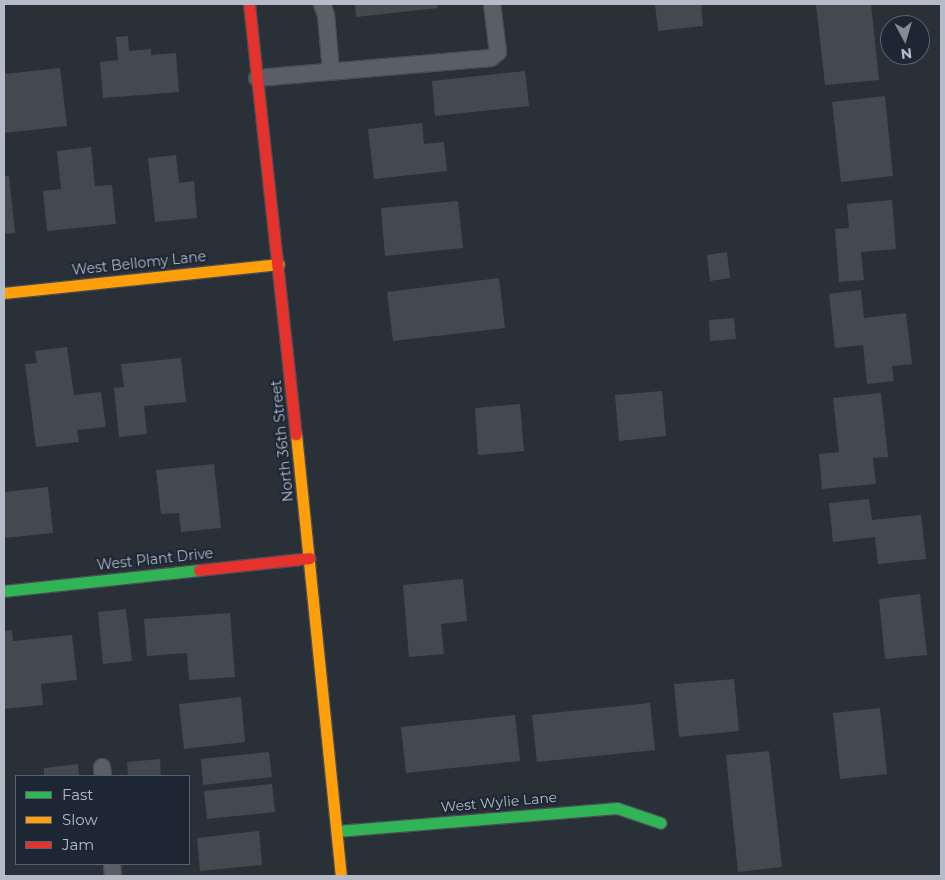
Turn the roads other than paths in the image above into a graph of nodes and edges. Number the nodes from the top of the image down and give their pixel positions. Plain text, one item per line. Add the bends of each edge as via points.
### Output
1 (248, 4) edge
2 (322, 4) edge
3 (492, 4) edge
4 (331, 71) junction
5 (257, 78) junction
6 (278, 264) junction
7 (4, 293) edge
8 (309, 558) junction
9 (4, 591) edge
10 (661, 823) dead end
11 (337, 831) junction
12 (341, 876) edge

1 - 5 street, North 36th Street
2 - 4 lane
3 - 4 lane via 498,52 491,58
4 - 5 lane
5 - 6 street, North 36th Street
6 - 7 street, West Bellomy Lane
6 - 8 street, North 36th Street
8 - 9 street, West Plant Drive
8 - 11 street, North 36th Street
10 - 11 street, West Wylie Lane via 617,808
11 - 12 street, North 36th Street

